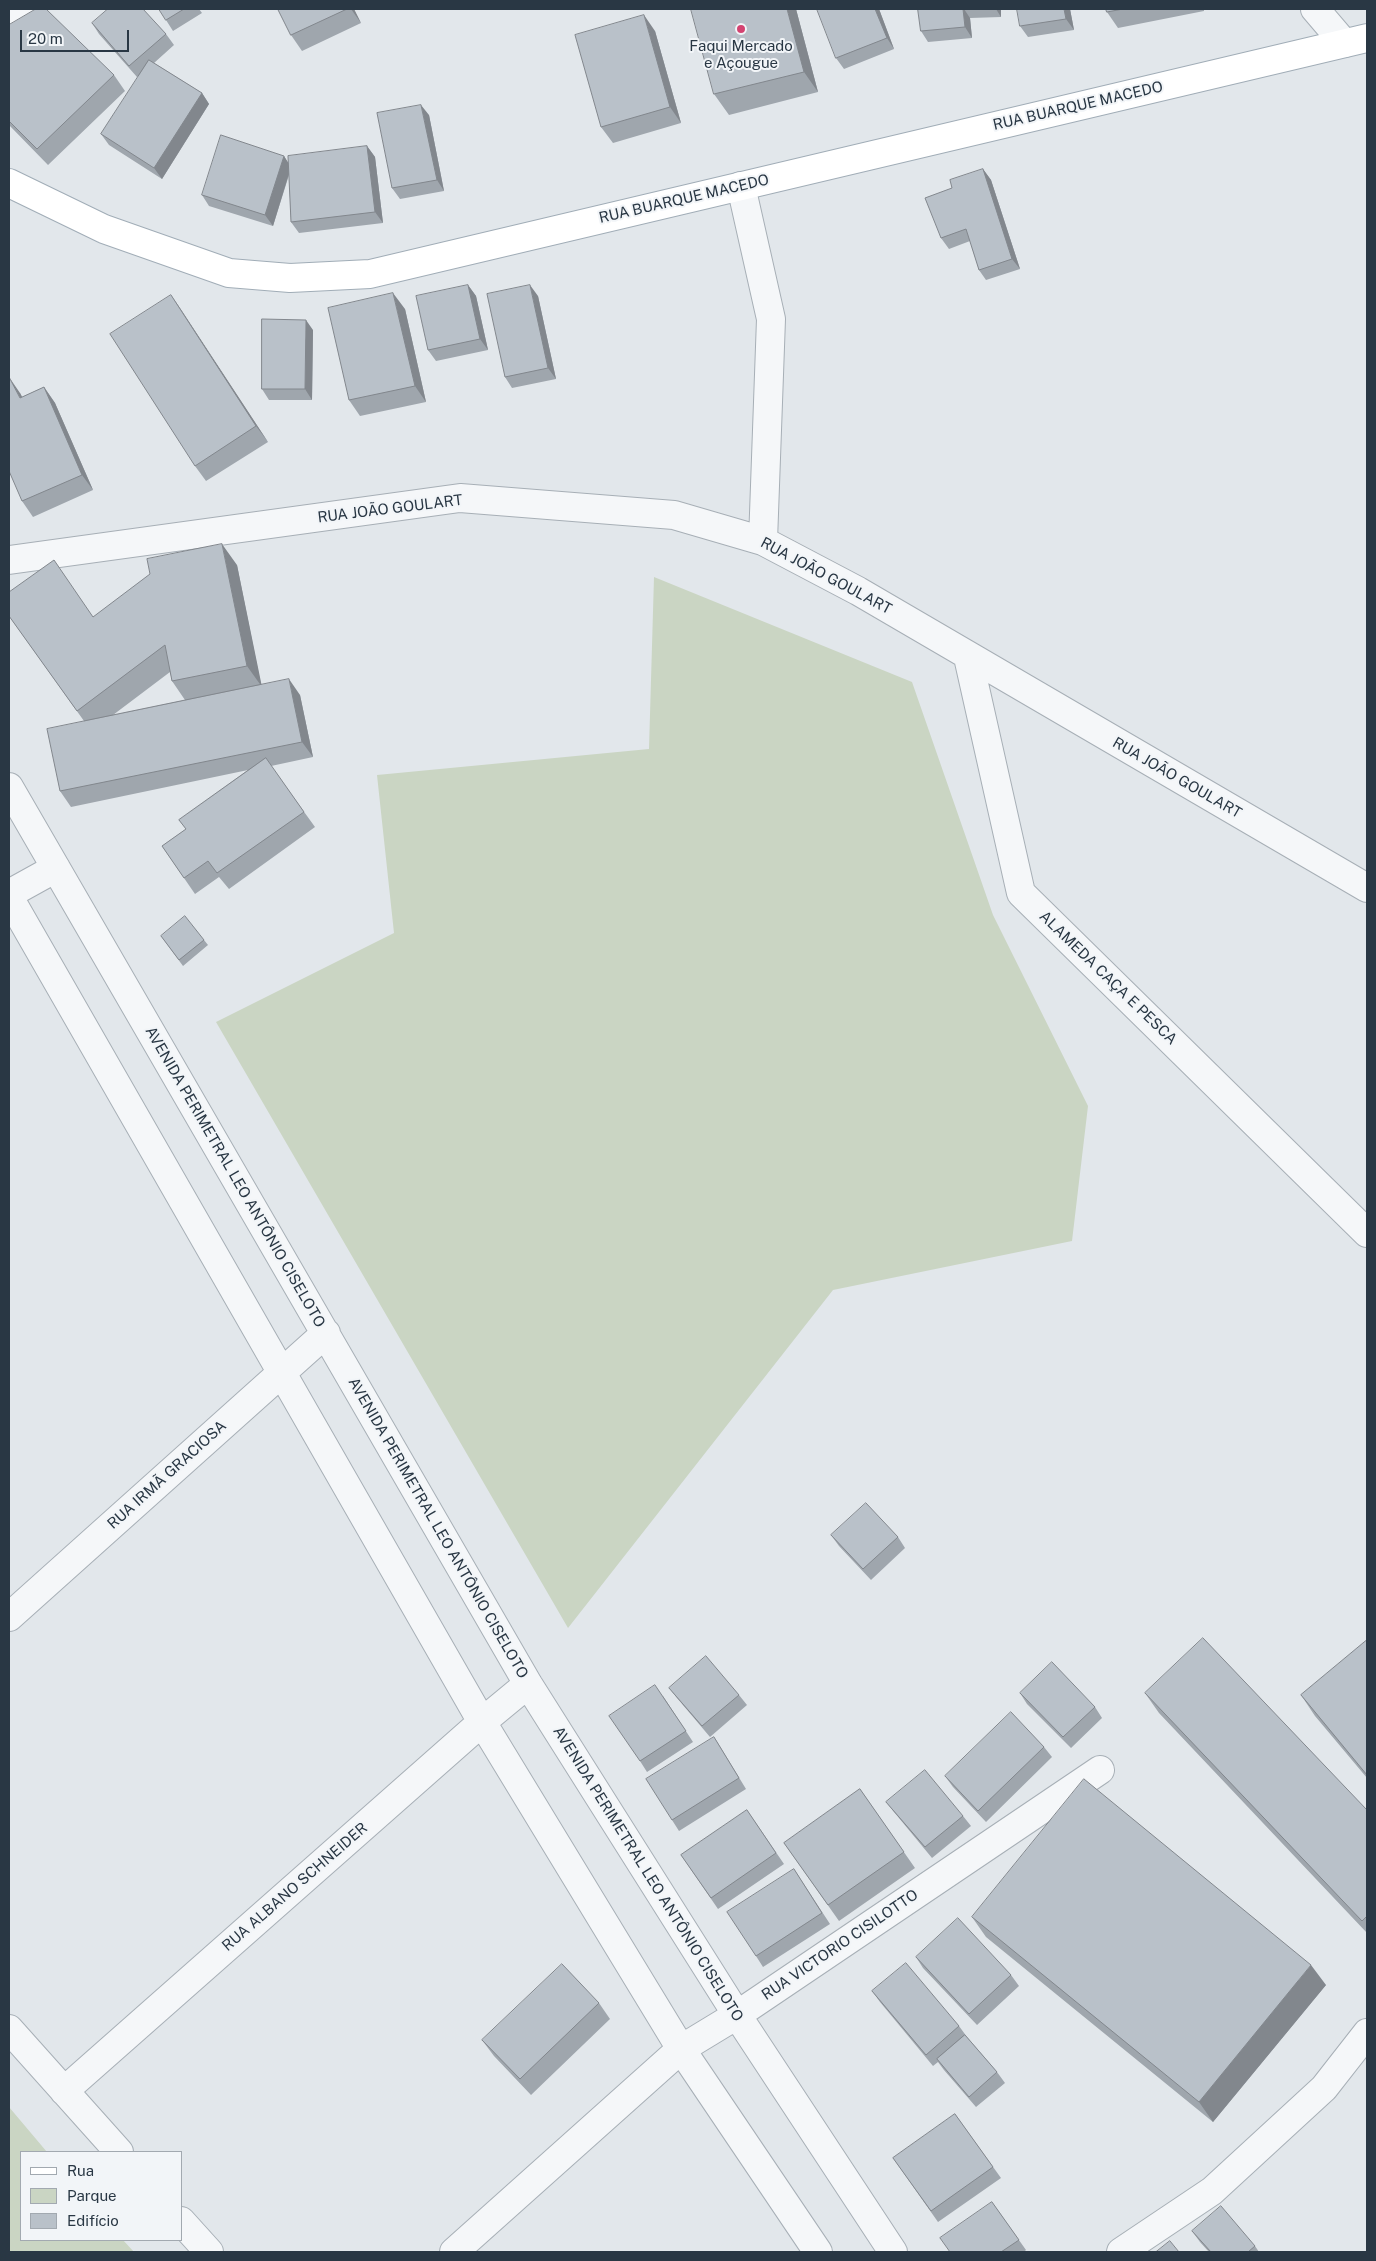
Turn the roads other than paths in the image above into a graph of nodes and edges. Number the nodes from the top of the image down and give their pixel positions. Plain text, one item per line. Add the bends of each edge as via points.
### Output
1 (30, 9) edge
2 (1315, 9) edge
3 (9, 19) edge
4 (1356, 40) edge
5 (14, 182) edge
6 (741, 186) junction
7 (762, 540) junction
8 (9, 560) edge
9 (968, 656) junction
10 (9, 787) edge
11 (56, 868) junction
12 (1367, 888) edge
13 (9, 896) edge
14 (1367, 1233) edge
15 (326, 1333) junction
16 (282, 1372) junction
17 (9, 1617) edge
18 (528, 1684) junction
19 (482, 1722) junction
20 (1100, 1770) dead end
21 (737, 2015) junction
22 (9, 2029) edge
23 (1367, 2033) edge
24 (682, 2049) junction
25 (64, 2091) junction
26 (118, 2151) edge
27 (182, 2222) edge
28 (209, 2252) edge
29 (454, 2252) edge
30 (818, 2252) edge
31 (893, 2252) edge
32 (1121, 2252) edge

1 - 3 street
2 - 4 street
4 - 6 main road, RUA BUARQUE MACEDO
5 - 6 main road, RUA BUARQUE MACEDO via 104,229 229,273 290,278 370,274
6 - 7 street via 771,319
7 - 8 street, RUA JOÃO GOULART via 674,515 460,498
7 - 9 street, RUA JOÃO GOULART via 858,591
9 - 12 street, RUA JOÃO GOULART
9 - 14 street, ALAMEDA CAÇA E PESCA via 1021,893
10 - 11 street, AVENIDA PERIMETRAL LEO ANTÔNIO CISELOTO
11 - 13 street
11 - 15 street, AVENIDA PERIMETRAL LEO ANTÔNIO CISELOTO
13 - 16 street
15 - 16 street, RUA IRMÃ GRACIOSA
15 - 18 street, AVENIDA PERIMETRAL LEO ANTÔNIO CISELOTO
16 - 17 street, RUA IRMÃ GRACIOSA
16 - 19 street
18 - 19 street, RUA ALBANO SCHNEIDER
18 - 21 street, AVENIDA PERIMETRAL LEO ANTÔNIO CISELOTO
19 - 24 street
19 - 25 street, RUA ALBANO SCHNEIDER
20 - 21 street, RUA VICTORIO CISILOTTO
21 - 24 street, RUA VICTORIO CISILOTTO
21 - 31 street, AVENIDA PERIMETRAL LEO ANTÔNIO CISELOTO
22 - 25 street
23 - 32 street via 1324,2088 1212,2191
24 - 29 street, RUA VICTORIO CISILOTTO
24 - 30 street
25 - 26 street
27 - 28 street

